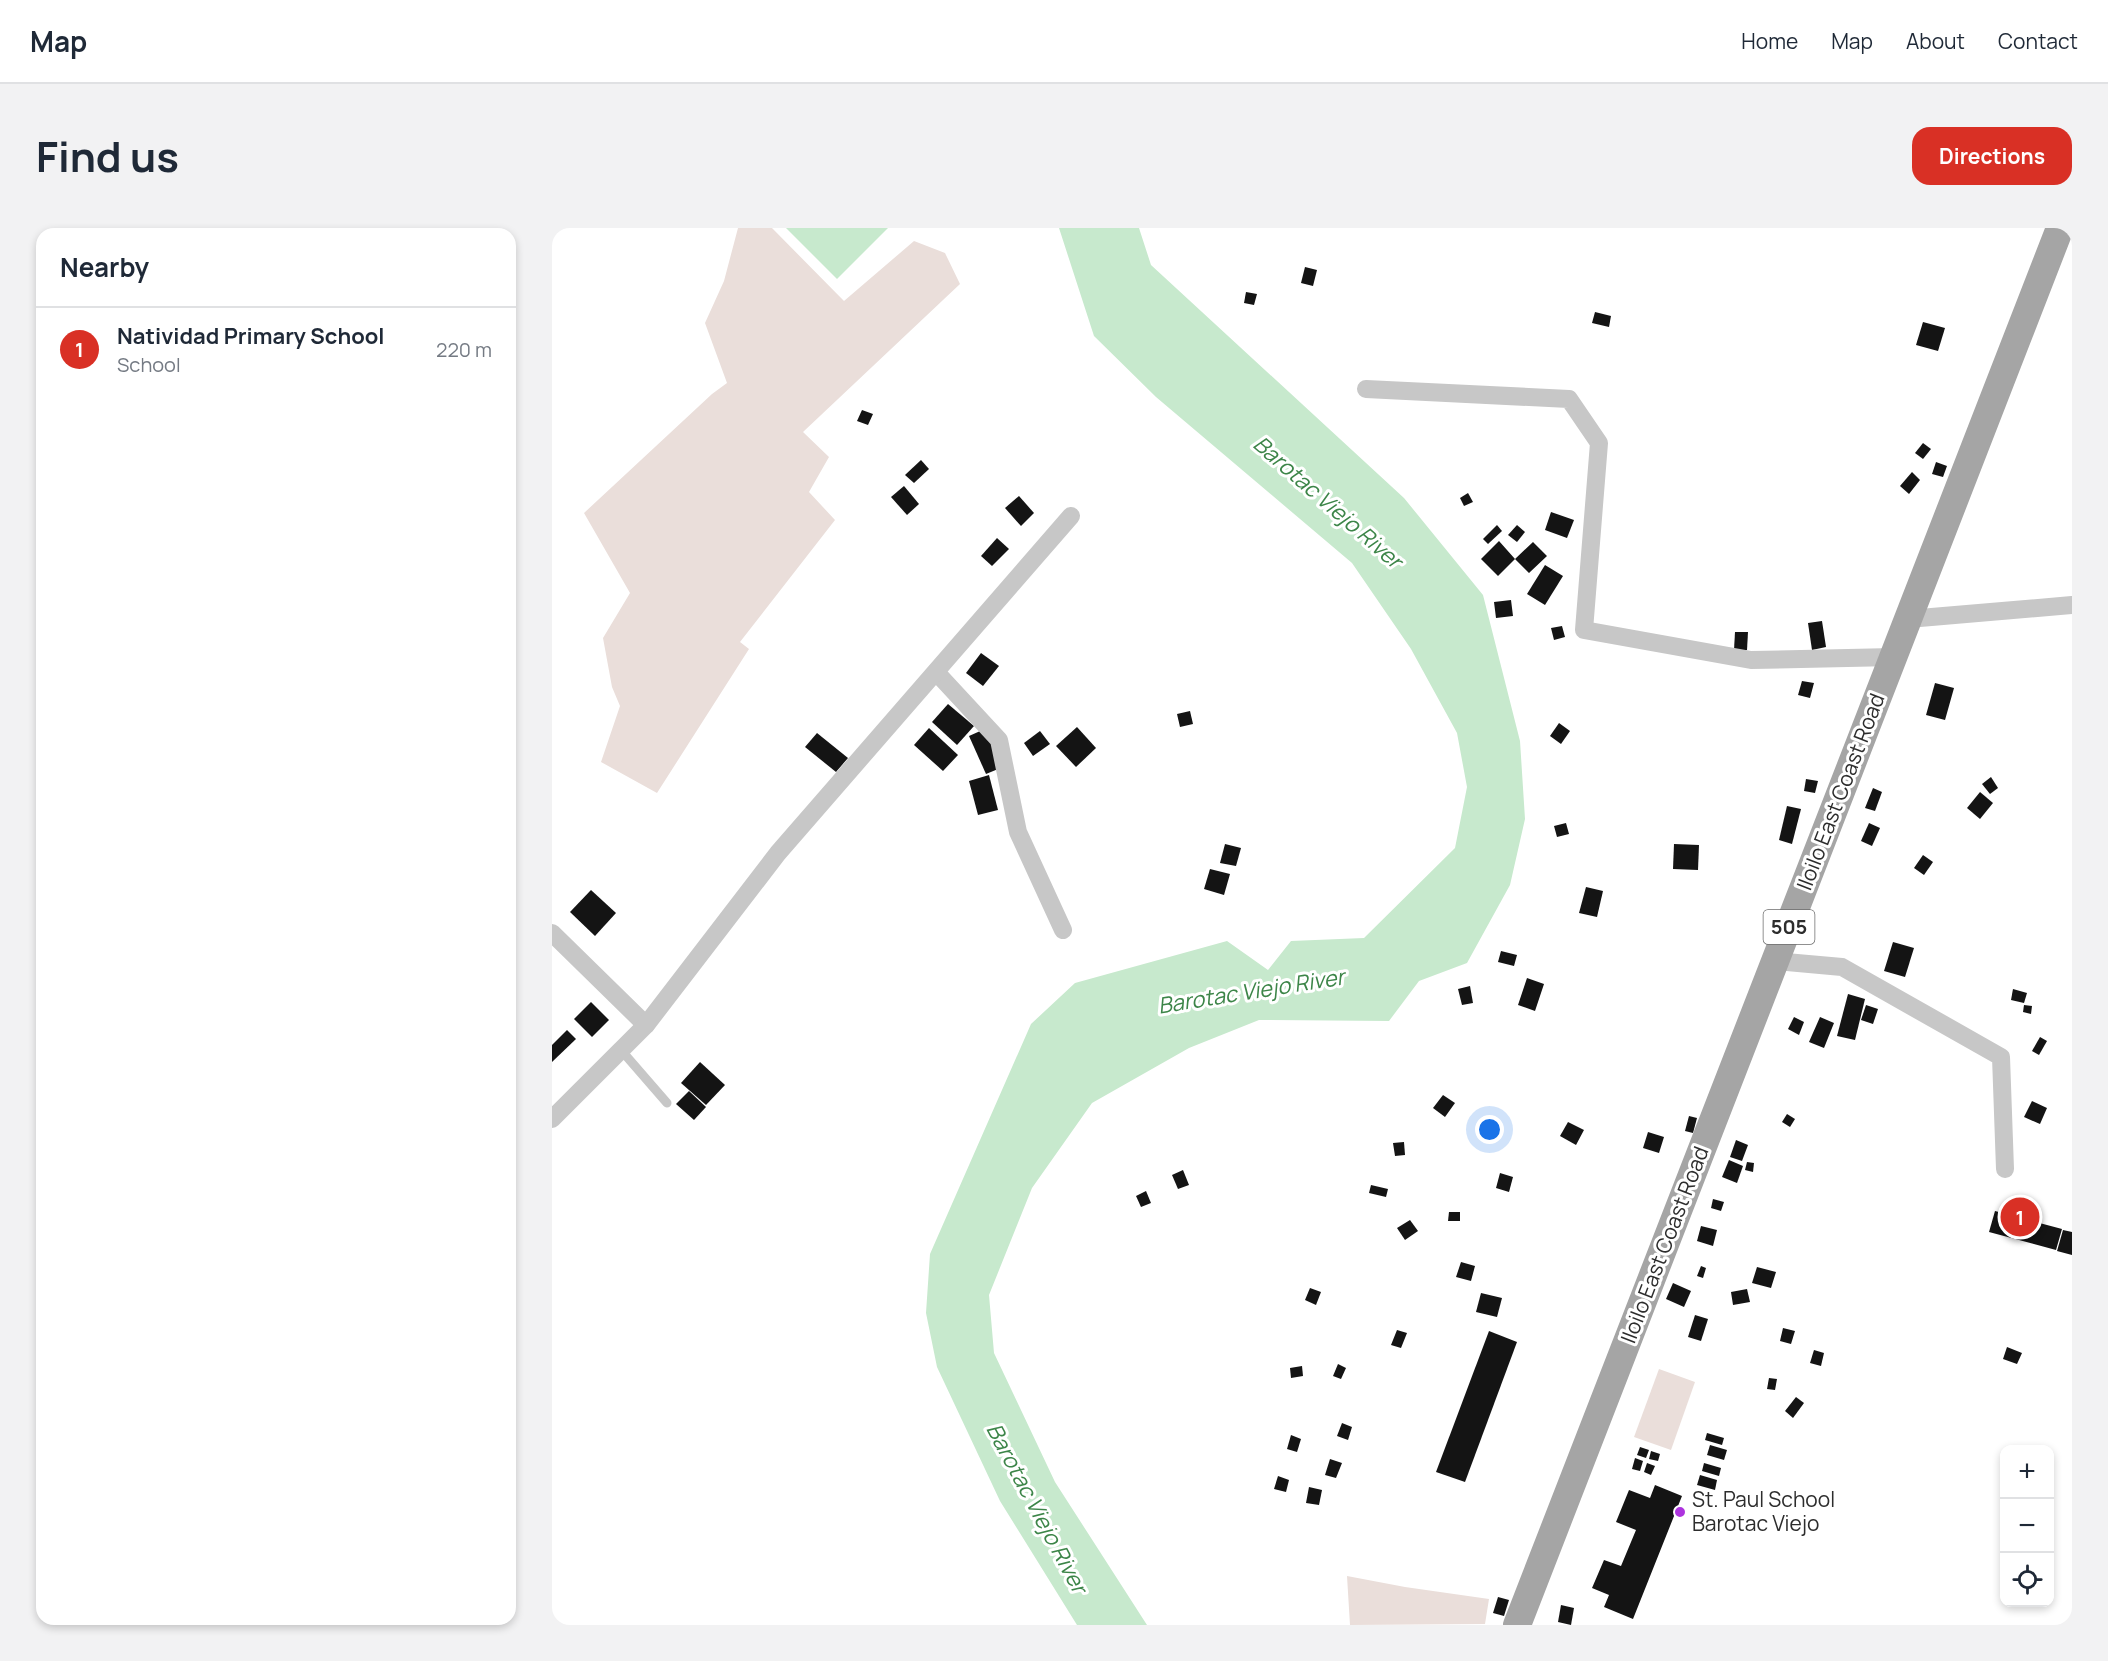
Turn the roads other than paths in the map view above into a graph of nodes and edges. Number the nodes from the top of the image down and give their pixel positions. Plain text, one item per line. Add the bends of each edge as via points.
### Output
1 (2060, 228) edge
2 (1366, 389) dead end
3 (1071, 516) dead end
4 (2072, 605) edge
5 (1908, 619) junction
6 (1894, 657) junction
7 (936, 672) junction
8 (1063, 930) dead end
9 (552, 933) edge
10 (1775, 961) junction
11 (646, 1025) junction
12 (621, 1050) junction
13 (667, 1103) dead end
14 (552, 1119) edge
15 (2005, 1169) dead end
16 (1517, 1625) edge

1 - 5 main road, Iloilo East Coast Road / 505
2 - 6 street via 1569,399 1599,443 1584,630 1751,660
3 - 7 street
4 - 5 street
5 - 6 main road, Iloilo East Coast Road / 505
6 - 10 main road, Iloilo East Coast Road / 505
7 - 8 street via 999,740 1018,832
7 - 11 street via 778,853
9 - 11 street
10 - 15 street via 1842,967 2001,1058
10 - 16 main road, Iloilo East Coast Road / 505
11 - 12 street
12 - 13 lane
12 - 14 street

